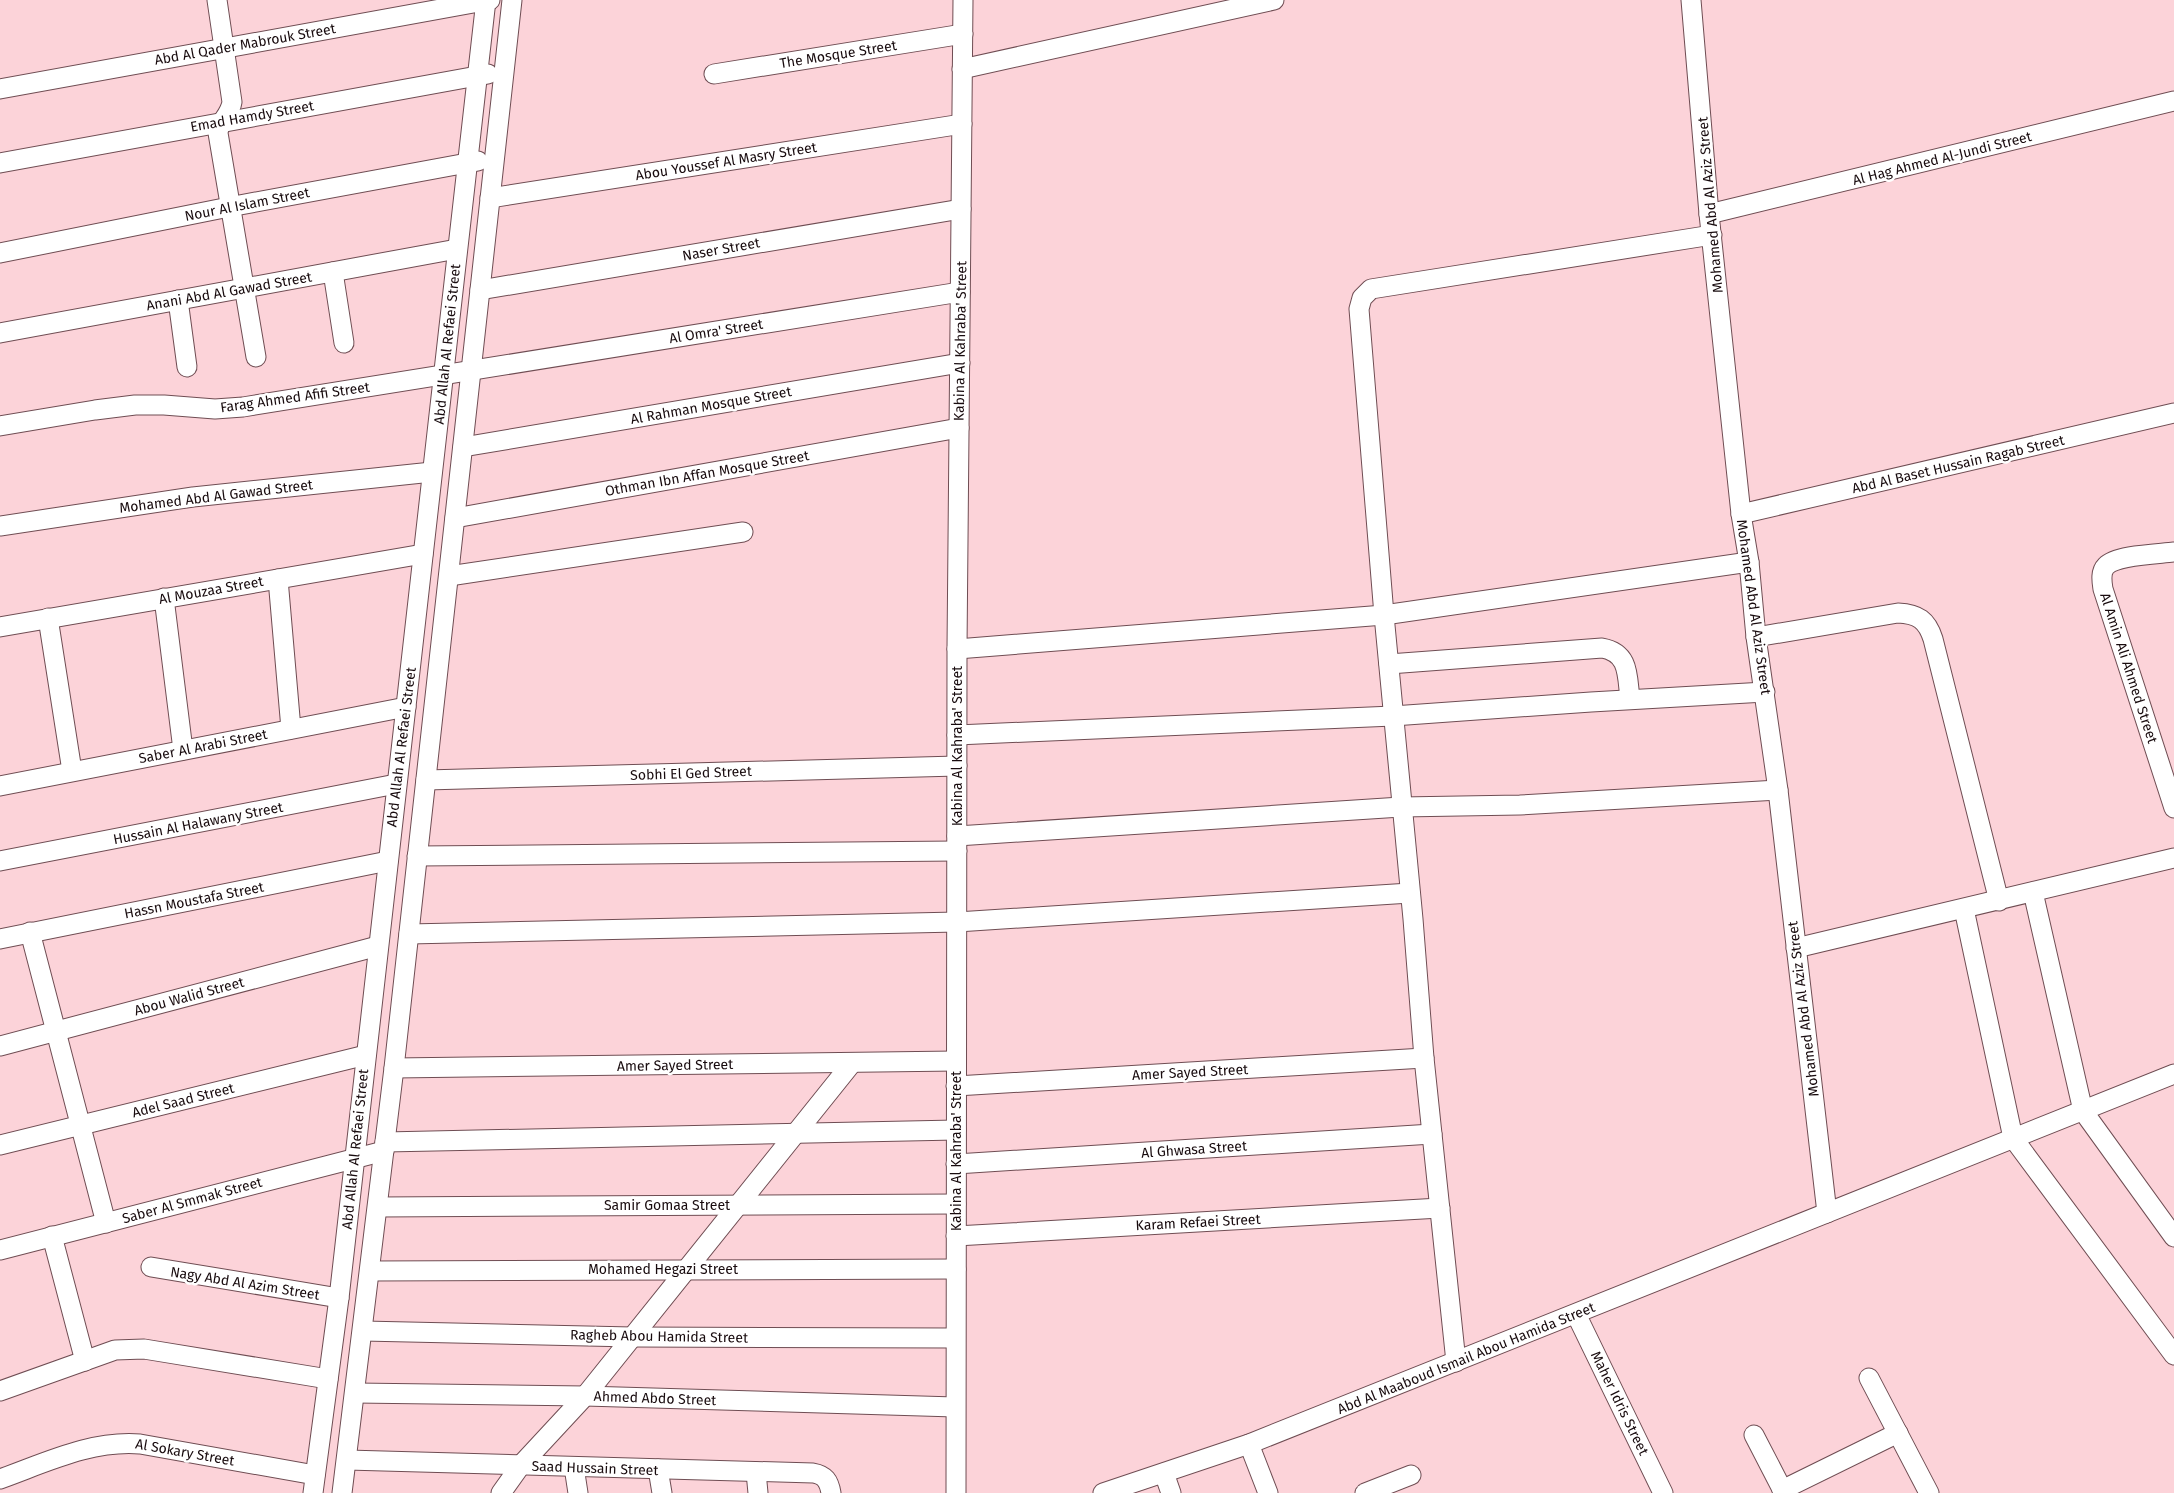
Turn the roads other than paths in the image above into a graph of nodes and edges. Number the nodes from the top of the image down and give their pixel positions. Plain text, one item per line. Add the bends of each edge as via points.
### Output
1 (217, 0) edge
2 (487, 0) edge
3 (512, 0) edge
4 (963, 0) edge
5 (1274, 0) edge
6 (1691, 0) edge
7 (963, 34) junction
8 (224, 48) junction
9 (962, 69) junction
10 (504, 72) junction
11 (714, 74) dead end
12 (477, 76) junction
13 (0, 88) edge
14 (2174, 101) edge
15 (223, 121) junction
16 (962, 124) junction
17 (494, 159) junction
18 (0, 163) edge
19 (467, 163) junction
20 (490, 198) junction
21 (229, 207) junction
22 (961, 209) junction
23 (1710, 214) junction
24 (1712, 235) junction
25 (457, 249) junction
26 (0, 253) edge
27 (333, 272) junction
28 (246, 288) junction
29 (480, 290) junction
30 (960, 292) junction
31 (178, 300) junction
32 (0, 334) edge
33 (344, 343) dead end
34 (256, 357) dead end
35 (960, 363) junction
36 (187, 367) dead end
37 (471, 370) junction
38 (443, 374) junction
39 (2174, 413) edge
40 (0, 426) edge
41 (959, 428) junction
42 (463, 447) junction
43 (432, 472) junction
44 (1741, 514) junction
45 (455, 518) junction
46 (0, 526) edge
47 (743, 532) dead end
48 (2174, 552) edge
49 (423, 554) junction
50 (1749, 562) junction
51 (449, 576) junction
52 (278, 579) junction
53 (164, 598) junction
54 (1384, 615) junction
55 (48, 618) junction
56 (0, 627) edge
57 (1756, 637) junction
58 (957, 649) junction
59 (1389, 664) junction
60 (1765, 692) junction
61 (1630, 700) junction
62 (406, 707) junction
63 (1394, 716) junction
64 (291, 729) junction
65 (957, 735) junction
66 (183, 750) junction
67 (957, 766) junction
68 (72, 771) junction
69 (426, 780) junction
70 (396, 784) junction
71 (0, 786) edge
72 (1778, 790) junction
73 (1401, 807) junction
74 (2174, 808) edge
75 (956, 843) junction
76 (417, 856) junction
77 (2174, 858) edge
78 (0, 861) edge
79 (388, 861) junction
80 (2033, 892) junction
81 (1410, 893) junction
82 (1999, 901) junction
83 (1964, 909) junction
84 (956, 922) junction
85 (30, 932) junction
86 (409, 934) junction
87 (0, 939) edge
88 (378, 946) junction
89 (1796, 948) junction
90 (55, 1032) junction
91 (0, 1046) edge
92 (366, 1055) junction
93 (1424, 1058) junction
94 (956, 1061) junction
95 (852, 1064) junction
96 (394, 1068) junction
97 (2174, 1074) edge
98 (956, 1086) junction
99 (2083, 1111) junction
100 (80, 1124) junction
101 (956, 1130) junction
102 (795, 1134) junction
103 (1432, 1134) junction
104 (2013, 1138) junction
105 (0, 1145) edge
106 (384, 1147) junction
107 (353, 1158) junction
108 (956, 1164) junction
109 (956, 1204) junction
110 (738, 1205) junction
111 (378, 1207) junction
112 (1440, 1208) junction
113 (1827, 1213) junction
114 (106, 1222) junction
115 (52, 1236) junction
116 (956, 1236) junction
117 (2174, 1237) edge
118 (0, 1250) edge
119 (151, 1267) dead end
120 (687, 1268) junction
121 (956, 1269) junction
122 (370, 1271) junction
123 (339, 1298) junction
124 (1576, 1314) junction
125 (362, 1331) junction
126 (632, 1337) junction
127 (955, 1338) junction
128 (2174, 1355) edge
129 (85, 1361) junction
130 (1456, 1362) junction
131 (1869, 1378) dead end
132 (328, 1379) junction
133 (0, 1391) edge
134 (355, 1393) junction
135 (585, 1396) junction
136 (955, 1407) junction
137 (1898, 1433) junction
138 (1754, 1435) dead end
139 (1249, 1444) junction
140 (347, 1460) junction
141 (521, 1465) junction
142 (574, 1467) junction
143 (658, 1470) junction
144 (756, 1472) junction
145 (1164, 1472) junction
146 (1411, 1475) dead end
147 (0, 1479) edge
148 (314, 1484) edge
149 (1783, 1491) edge
150 (342, 1493) edge
151 (501, 1493) edge
152 (578, 1493) edge
153 (662, 1493) edge
154 (758, 1493) edge
155 (831, 1493) edge
156 (956, 1493) edge
157 (1103, 1493) edge
158 (1171, 1493) edge
159 (1268, 1493) edge
160 (1365, 1493) edge
161 (1663, 1493) edge
162 (1929, 1493) edge

1 - 8 street
2 - 8 street, Abd Al Qader Mabrouk Street
2 - 12 street, Abd Allah Al Refaei Street
3 - 10 street, Abd Allah Al Refaei Street
4 - 7 street, Kabina Al Kahraba' Street
5 - 9 street
6 - 23 street, Mohamed Abd Al Aziz Street
7 - 9 street, Kabina Al Kahraba' Street
7 - 11 street, The Mosque Street
8 - 13 street, Abd Al Qader Mabrouk Street
8 - 15 street via 232,102
9 - 16 street, Kabina Al Kahraba' Street
10 - 12 street, Emad Hamdy Street
10 - 17 street, Abd Allah Al Refaei Street
12 - 15 street, Emad Hamdy Street
12 - 19 street, Abd Allah Al Refaei Street
14 - 23 street, Al Hag Ahmed Al-Jundi Street
15 - 18 street, Emad Hamdy Street
15 - 21 street via 218,133
16 - 20 street, Abou Youssef Al Masry Street
16 - 22 street, Kabina Al Kahraba' Street
17 - 19 street, Nour Al Islam Street
17 - 20 street, Abd Allah Al Refaei Street
19 - 21 street, Nour Al Islam Street
19 - 25 street, Abd Allah Al Refaei Street
20 - 29 street, Abd Allah Al Refaei Street
21 - 26 street, Nour Al Islam Street
21 - 28 street
22 - 29 street, Naser Street
22 - 30 street, Kabina Al Kahraba' Street
23 - 24 street, Mohamed Abd Al Aziz Street
24 - 44 street, Mohamed Abd Al Aziz Street
24 - 54 street via 1371,289 1362,298 1360,324
25 - 27 street, Anani Abd Al Gawad Street
25 - 38 street, Abd Allah Al Refaei Street
27 - 28 street, Anani Abd Al Gawad Street
27 - 33 street
28 - 31 street, Anani Abd Al Gawad Street
28 - 34 street
29 - 37 street, Abd Allah Al Refaei Street
30 - 35 street, Kabina Al Kahraba' Street
30 - 37 street, Al Omra' Street
31 - 32 street, Anani Abd Al Gawad Street
31 - 36 street
35 - 41 street, Kabina Al Kahraba' Street
35 - 42 street, Al Rahman Mosque Street
37 - 38 street, Farag Ahmed Afifi Street
37 - 42 street, Abd Allah Al Refaei Street
38 - 40 street, Farag Ahmed Afifi Street via 243,407 214,409 135,405
38 - 43 street, Abd Allah Al Refaei Street
39 - 44 street, Abd Al Baset Hussain Ragab Street
41 - 45 street, Othman Ibn Affan Mosque Street
41 - 58 street, Kabina Al Kahraba' Street
42 - 45 street, Abd Allah Al Refaei Street
43 - 46 street, Mohamed Abd Al Gawad Street via 193,497
43 - 49 street, Abd Allah Al Refaei Street
44 - 50 street, Mohamed Abd Al Aziz Street
45 - 51 street, Abd Allah Al Refaei Street
47 - 51 street
48 - 74 street, Al Amin Ali Ahmed Street via 2116,560 2105,567 2102,576 2103,589
49 - 52 street, Al Mouzaa Street
49 - 62 street, Abd Allah Al Refaei Street
50 - 54 street
50 - 57 street, Mohamed Abd Al Aziz Street
51 - 69 street, Abd Allah Al Refaei Street
52 - 53 street, Al Mouzaa Street
52 - 64 street
53 - 55 street, Al Mouzaa Street
53 - 66 street
54 - 58 street
54 - 59 street
55 - 56 street, Al Mouzaa Street
55 - 68 street
57 - 60 street, Mohamed Abd Al Aziz Street
57 - 82 street via 1898,613 1922,618 1933,639
58 - 65 street, Kabina Al Kahraba' Street
59 - 61 street via 1602,648 1619,654 1625,663
59 - 63 street
60 - 61 street
60 - 72 street, Mohamed Abd Al Aziz Street
61 - 63 street
62 - 64 street, Saber Al Arabi Street
62 - 70 street, Abd Allah Al Refaei Street
63 - 65 street
63 - 73 street
64 - 66 street, Saber Al Arabi Street
65 - 67 street, Kabina Al Kahraba' Street
66 - 68 street, Saber Al Arabi Street
67 - 69 street, Sobhi El Ged Street
67 - 75 street, Kabina Al Kahraba' Street
68 - 71 street, Saber Al Arabi Street
69 - 76 street, Abd Allah Al Refaei Street
70 - 78 street, Hussain Al Halawany Street
70 - 79 street, Abd Allah Al Refaei Street
72 - 73 street via 1520,805
72 - 89 street, Mohamed Abd Al Aziz Street
73 - 75 street
73 - 81 street
75 - 76 street
75 - 84 street, Kabina Al Kahraba' Street
76 - 86 street, Abd Allah Al Refaei Street
77 - 80 street
79 - 85 street, Hassn Moustafa Street
79 - 88 street, Abd Allah Al Refaei Street
80 - 82 street
80 - 99 street
81 - 84 street
81 - 93 street
82 - 83 street
83 - 89 street
83 - 104 street
84 - 86 street
84 - 94 street, Kabina Al Kahraba' Street
85 - 87 street, Hassn Moustafa Street
85 - 90 street
86 - 96 street, Abd Allah Al Refaei Street
88 - 90 street, Abou Walid Street
88 - 92 street, Abd Allah Al Refaei Street
89 - 113 street, Mohamed Abd Al Aziz Street
90 - 91 street, Abou Walid Street
90 - 100 street
92 - 100 street, Adel Saad Street
92 - 107 street, Abd Allah Al Refaei Street
93 - 98 street, Amer Sayed Street
93 - 103 street
94 - 95 street, Amer Sayed Street
94 - 98 street, Kabina Al Kahraba' Street
95 - 96 street, Amer Sayed Street
95 - 102 street
96 - 106 street, Abd Allah Al Refaei Street
97 - 99 street, Abd Al Maaboud Ismail Abou Hamida Street
98 - 101 street, Kabina Al Kahraba' Street
99 - 104 street, Abd Al Maaboud Ismail Abou Hamida Street
99 - 117 street
100 - 105 street, Adel Saad Street
100 - 114 street
101 - 102 street, Saber Al Smmak Street
101 - 108 street, Kabina Al Kahraba' Street
102 - 106 street, Saber Al Smmak Street
102 - 110 street
103 - 108 street, Al Ghwasa Street
103 - 112 street
104 - 113 street, Abd Al Maaboud Ismail Abou Hamida Street
104 - 128 street
106 - 107 street, Saber Al Smmak Street
106 - 111 street, Abd Allah Al Refaei Street
107 - 114 street, Saber Al Smmak Street
107 - 123 street, Abd Allah Al Refaei Street
108 - 109 street, Kabina Al Kahraba' Street
109 - 110 street, Samir Gomaa Street
109 - 116 street, Kabina Al Kahraba' Street
110 - 111 street, Samir Gomaa Street
110 - 120 street
111 - 122 street, Abd Allah Al Refaei Street
112 - 116 street, Karam Refaei Street
112 - 130 street
113 - 124 street, Abd Al Maaboud Ismail Abou Hamida Street
114 - 115 street, Saber Al Smmak Street
115 - 118 street, Saber Al Smmak Street
115 - 129 street
116 - 121 street, Kabina Al Kahraba' Street
119 - 123 street, Nagy Abd Al Azim Street
120 - 121 street, Mohamed Hegazi Street
120 - 122 street, Mohamed Hegazi Street
120 - 126 street
121 - 127 street, Kabina Al Kahraba' Street
122 - 125 street, Abd Allah Al Refaei Street
123 - 132 street, Abd Allah Al Refaei Street
124 - 130 street, Abd Al Maaboud Ismail Abou Hamida Street
124 - 161 street, Maher Idris Street
125 - 126 street, Ragheb Abou Hamida Street
125 - 134 street, Abd Allah Al Refaei Street
126 - 127 street, Ragheb Abou Hamida Street
126 - 135 street
127 - 136 street, Kabina Al Kahraba' Street
129 - 132 street via 115,1350 144,1349
129 - 133 street
130 - 139 street, Abd Al Maaboud Ismail Abou Hamida Street
131 - 137 street
132 - 148 street, Abd Allah Al Refaei Street
134 - 135 street, Ahmed Abdo Street
134 - 140 street, Abd Allah Al Refaei Street
135 - 136 street, Ahmed Abdo Street
135 - 141 street
136 - 156 street, Kabina Al Kahraba' Street
137 - 149 street
137 - 162 street
138 - 149 street
139 - 145 street, Abd Al Maaboud Ismail Abou Hamida Street
139 - 159 street
140 - 141 street, Saad Hussain Street
140 - 150 street, Abd Allah Al Refaei Street
141 - 142 street, Saad Hussain Street
141 - 151 street
142 - 143 street, Saad Hussain Street
142 - 152 street
143 - 144 street, Saad Hussain Street
143 - 153 street
144 - 154 street
144 - 155 street, Saad Hussain Street via 821,1475 827,1480
145 - 157 street, Abd Al Maaboud Ismail Abou Hamida Street
145 - 158 street
146 - 160 street
147 - 148 street, Al Sokary Street via 85,1449 121,1442

